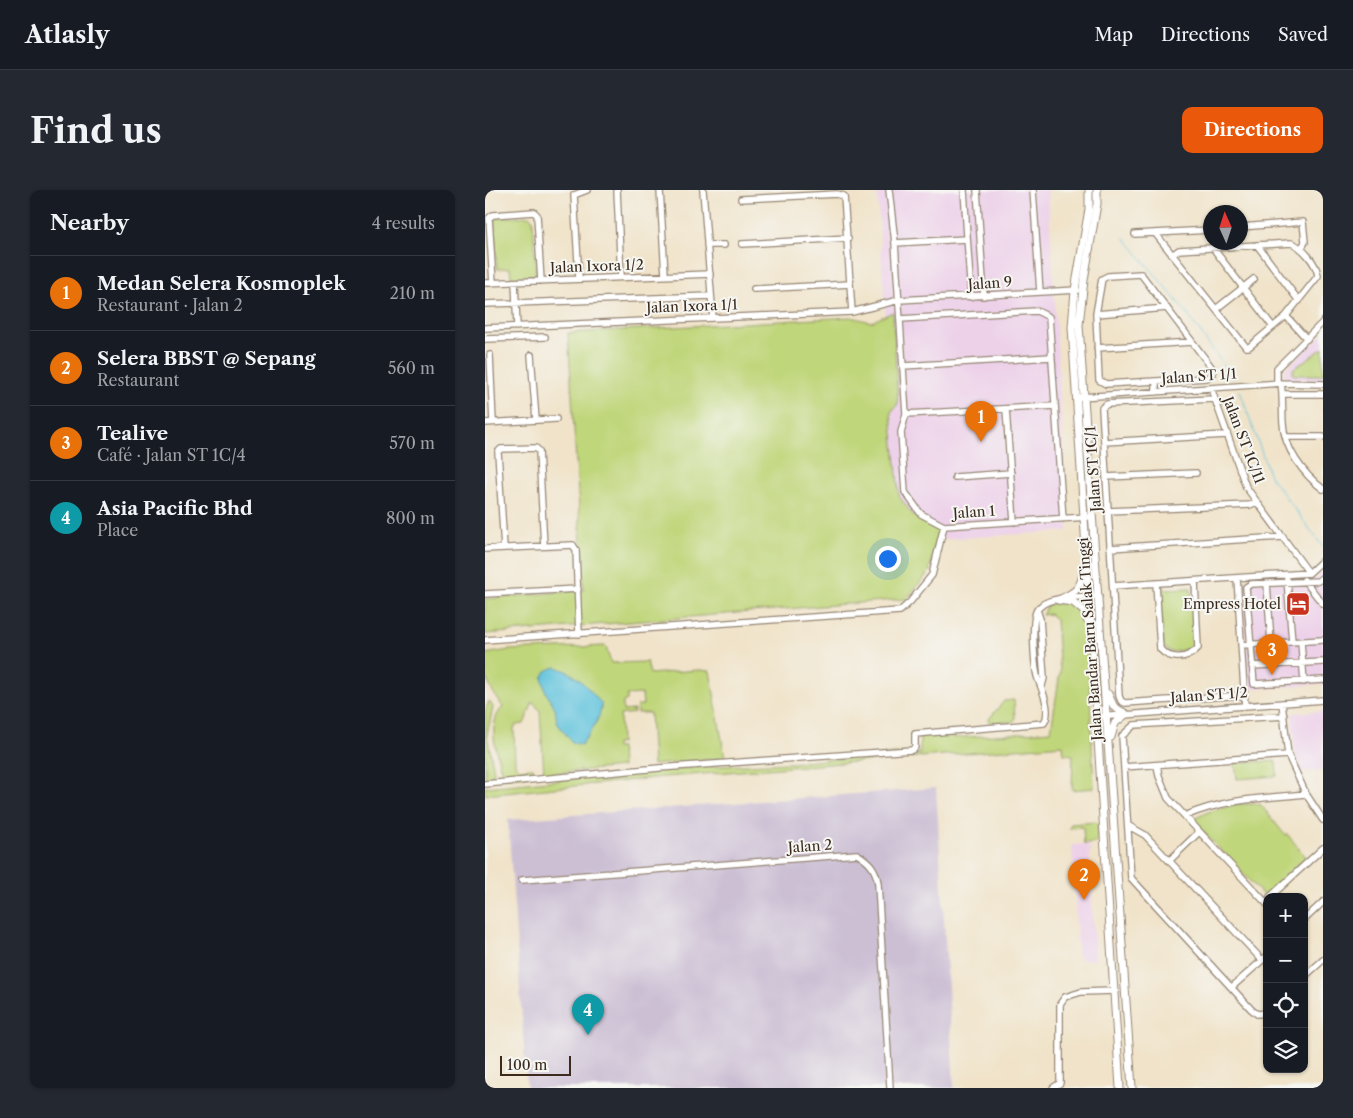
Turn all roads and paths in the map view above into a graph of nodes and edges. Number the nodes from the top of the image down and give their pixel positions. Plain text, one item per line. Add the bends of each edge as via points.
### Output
1 (587, 190) edge
2 (617, 190) edge
3 (661, 190) edge
4 (703, 190) edge
5 (889, 190) edge
6 (963, 190) edge
7 (977, 190) edge
8 (1033, 190) edge
9 (1089, 190) edge
10 (1097, 190) edge
11 (741, 199) dead end
12 (1248, 226) edge
13 (1203, 230) edge
14 (1155, 233) junction
15 (1135, 234) dead end
16 (848, 238) junction
17 (966, 239) junction
18 (895, 243) junction
19 (742, 244) dead end
20 (707, 245) junction
21 (724, 245) dead end
22 (1257, 245) junction
23 (1248, 246) edge
24 (1299, 247) junction
25 (1203, 249) edge
26 (1215, 250) edge
27 (1172, 255) junction
28 (709, 274) junction
29 (665, 276) junction
30 (621, 277) junction
31 (579, 279) junction
32 (1254, 279) dead end
33 (541, 281) junction
34 (515, 282) junction
35 (485, 283) edge
36 (493, 283) junction
37 (850, 284) junction
38 (1243, 287) junction
39 (754, 289) dead end
40 (1079, 291) junction
41 (1040, 292) junction
42 (711, 296) junction
43 (984, 296) junction
44 (971, 297) junction
45 (899, 300) junction
46 (1299, 301) junction
47 (516, 303) junction
48 (485, 304) edge
49 (1167, 308) junction
50 (1216, 309) junction
51 (852, 312) junction
52 (1096, 314) junction
53 (1286, 316) junction
54 (713, 318) junction
55 (900, 319) junction
56 (1323, 322) edge
57 (517, 327) junction
58 (1273, 327) junction
59 (485, 328) edge
60 (545, 337) dead end
61 (485, 339) edge
62 (1307, 339) junction
63 (1193, 342) junction
64 (1097, 348) junction
65 (490, 355) dead end
66 (531, 355) dead end
67 (1051, 357) junction
68 (903, 366) junction
69 (1155, 381) junction
70 (1279, 383) junction
71 (1323, 384) edge
72 (1211, 388) junction
73 (1156, 392) junction
74 (1283, 394) junction
75 (1323, 394) edge
76 (1085, 396) junction
77 (1077, 397) junction
78 (1214, 399) junction
79 (1055, 406) junction
80 (1006, 408) junction
81 (906, 414) junction
82 (556, 419) dead end
83 (536, 420) junction
84 (493, 422) junction
85 (485, 423) edge
86 (1226, 435) junction
87 (1285, 437) junction
88 (1323, 437) edge
89 (1103, 442) junction
90 (1011, 473) junction
91 (1196, 473) dead end
92 (955, 477) dead end
93 (1106, 477) junction
94 (1322, 485) edge
95 (1256, 502) junction
96 (1108, 511) junction
97 (1093, 516) junction
98 (1083, 517) junction
99 (1063, 518) junction
100 (1014, 522) junction
101 (944, 526) junction
102 (1283, 537) junction
103 (544, 546) junction
104 (504, 548) junction
105 (1110, 548) junction
106 (485, 549) edge
107 (1323, 560) edge
108 (1086, 563) junction
109 (1309, 573) junction
110 (1299, 574) junction
111 (1287, 575) junction
112 (1323, 576) edge
113 (1237, 578) junction
114 (1195, 581) junction
115 (1287, 582) junction
116 (1305, 582) junction
117 (1156, 583) junction
118 (1267, 583) junction
119 (1113, 586) junction
120 (578, 589) junction
121 (485, 594) edge
122 (1099, 596) junction
123 (1089, 597) junction
124 (1058, 600) junction
125 (1323, 604) edge
126 (579, 634) junction
127 (485, 640) edge
128 (1323, 640) edge
129 (1292, 642) junction
130 (1301, 642) junction
131 (1271, 644) junction
132 (1241, 645) junction
133 (1251, 645) junction
134 (1093, 655) junction
135 (1323, 662) edge
136 (1303, 663) junction
137 (1252, 666) junction
138 (1323, 680) edge
139 (1304, 682) junction
140 (1104, 684) junction
141 (1245, 695) junction
142 (1323, 700) edge
143 (1283, 703) junction
144 (1245, 706) junction
145 (1126, 714) junction
146 (1107, 716) junction
147 (1284, 716) junction
148 (1097, 717) junction
149 (1109, 744) junction
150 (1288, 755) junction
151 (1157, 765) junction
152 (1125, 767) junction
153 (485, 784) edge
154 (1306, 794) junction
155 (1185, 816) junction
156 (1323, 820) edge
157 (1129, 826) junction
158 (1199, 832) junction
159 (1323, 848) edge
160 (1170, 860) junction
161 (522, 880) dead end
162 (1274, 893) edge
163 (1263, 899) edge
164 (1323, 902) edge
165 (1308, 916) edge
166 (1263, 956) edge
167 (1263, 960) edge
168 (1323, 960) edge
169 (1308, 973) edge
170 (1232, 987) junction
171 (1115, 991) junction
172 (1263, 1013) edge
173 (1117, 1032) junction
174 (1128, 1032) junction
175 (1119, 1075) junction
176 (1131, 1078) junction
177 (890, 1088) edge
178 (1053, 1088) edge
179 (1115, 1088) edge
180 (1120, 1088) edge
181 (1132, 1088) edge
182 (1136, 1088) edge

1 - 31 street via 574,195
2 - 30 street
3 - 29 street
4 - 20 street
5 - 18 street
6 - 17 street
7 - 43 street
8 - 41 street
9 - 40 main road, Jalan Bandar Baru Salak Tinggi
10 - 40 main road, Jalan Bandar Baru Salak Tinggi
11 - 16 street via 837,194 846,198
12 - 24 street via 1303,222 1305,242
13 - 14 street
14 - 15 street
14 - 27 street
16 - 19 street
16 - 37 street
17 - 18 street
17 - 44 street
18 - 45 street
20 - 21 street
20 - 28 street
22 - 23 street
22 - 24 street via 1291,243
22 - 46 street
24 - 46 street via 1317,269 1318,276
25 - 27 street via 1179,250
26 - 38 street
27 - 50 street
28 - 29 street, Jalan Ixora 1/2
28 - 42 street
29 - 30 street, Jalan Ixora 1/2
30 - 31 street, Jalan Ixora 1/2
31 - 33 street, Jalan Ixora 1/2
32 - 38 street
33 - 34 street, Jalan Ixora 1/2
33 - 36 street via 537,215 534,212 489,218
34 - 36 street, Jalan Ixora 1/2
34 - 47 street
35 - 36 street, Jalan Ixora 1/2
37 - 39 street
37 - 51 street
38 - 50 street
38 - 58 street
40 - 41 street, Jalan 9
40 - 76 main road, Jalan Bandar Baru Salak Tinggi
40 - 77 main road, Jalan Bandar Baru Salak Tinggi via 1072,327
41 - 43 street, Jalan 9
42 - 47 street
42 - 54 street
43 - 44 street, Jalan 9
44 - 45 street, Jalan 9
45 - 51 street, Jalan Ixora 1/1
45 - 55 street
46 - 53 street
47 - 48 street
47 - 57 street
49 - 52 street
49 - 52 street via 1141,274 1108,276 1102,279
49 - 63 street
50 - 58 street via 1249,348
51 - 54 street, Jalan Ixora 1/1
52 - 64 street
53 - 58 street
53 - 62 street
54 - 57 street, Jalan Ixora 1/1
55 - 67 street via 1037,311 1049,317
55 - 68 street
56 - 62 street
57 - 59 street, Jalan Ixora 1/1
60 - 61 street
62 - 70 street via 1277,368
63 - 64 street
63 - 69 street via 1213,374 1207,378
64 - 69 street via 1099,380 1106,384
65 - 84 street
66 - 83 street
67 - 68 street
67 - 79 street
68 - 81 street
69 - 73 street
70 - 71 street, Jalan ST 1/1
70 - 72 street, Jalan ST 1/1
70 - 74 street
72 - 73 street, Jalan ST 1/1
72 - 78 street, Jalan ST 1C/11
73 - 76 street, Jalan ST 1/1
74 - 75 street
74 - 87 street
76 - 77 street, Jalan ST 1/1
76 - 97 main road, Jalan Bandar Baru Salak Tinggi
77 - 98 main road, Jalan Bandar Baru Salak Tinggi
78 - 86 street, Jalan ST 1C/11
78 - 89 street, Jalan ST 1C/1 via 1107,404 1102,410
79 - 80 street
79 - 99 street
80 - 81 street
80 - 90 street
81 - 101 street, Jalan 1 via 902,427 905,492 921,514
82 - 83 street
83 - 84 street
84 - 85 street
86 - 89 street
86 - 95 street, Jalan ST 1C/11 via 1246,487
87 - 88 street
87 - 94 street via 1291,452
89 - 93 street, Jalan ST 1C/1
90 - 92 street
90 - 100 street
91 - 93 street
93 - 96 street, Jalan ST 1C/1
95 - 96 street via 1250,505
95 - 102 street, Jalan ST 1C/11
96 - 105 street, Jalan ST 1C/1
97 - 98 street, Jalan 1
97 - 122 main road, Jalan Bandar Baru Salak Tinggi
98 - 99 street, Jalan 1
98 - 108 main road, Jalan Bandar Baru Salak Tinggi
99 - 100 street, Jalan 1
100 - 101 street, Jalan 1
101 - 126 street via 932,575 900,611
102 - 105 street
102 - 109 street, Jalan ST 1C/11
103 - 104 street
103 - 104 street via 539,449 501,449 498,452
103 - 120 street via 569,544 575,547
104 - 106 street
105 - 119 street, Jalan ST 1C/1
107 - 109 street
108 - 123 main road, Jalan Bandar Baru Salak Tinggi
108 - 124 main road via 1082,584
109 - 110 street
110 - 111 street
110 - 116 street
111 - 113 street
111 - 115 street
112 - 116 street via 1318,581
113 - 114 street
113 - 132 street
114 - 117 street
114 - 117 street via 1197,648 1193,654 1179,657 1170,657 1160,649
115 - 116 street
115 - 118 street
115 - 129 street
116 - 125 street
117 - 119 street
118 - 131 street
118 - 133 street via 1247,587
119 - 141 street, Jalan ST 1C/1 via 1121,701
120 - 121 street
120 - 126 street
122 - 123 street
122 - 140 main road, Jalan Bandar Baru Salak Tinggi
123 - 124 street
123 - 134 main road, Jalan Bandar Baru Salak Tinggi
124 - 134 main road via 1073,602 1086,613
124 - 153 street via 1045,603 1037,610 1034,619 1037,678 1042,686 1047,718 1044,723 915,734 912,750
126 - 127 street
128 - 130 street
129 - 130 street
129 - 131 street
130 - 136 street
131 - 133 street
132 - 133 street
132 - 141 street
133 - 137 street
134 - 148 main road, Jalan Bandar Baru Salak Tinggi
135 - 136 street
136 - 137 street
136 - 139 street
137 - 139 street via 1255,685
138 - 139 street
140 - 145 main road via 1114,706
140 - 146 main road, Jalan Bandar Baru Salak Tinggi
141 - 144 street
142 - 143 street, Jalan ST 1/2
143 - 144 street, Jalan ST 1/2
143 - 147 street
144 - 145 street, Jalan ST 1/2
145 - 146 street, Jalan ST 1/2
145 - 149 main road via 1115,724
146 - 148 street, Jalan ST 1/2
146 - 149 main road, Jalan Bandar Baru Salak Tinggi
147 - 150 street
147 - 152 street via 1134,725 1122,736
148 - 171 main road, Jalan Bandar Baru Salak Tinggi
149 - 174 main road, Jalan Bandar Baru Salak Tinggi
150 - 151 street
150 - 154 street
151 - 152 street
151 - 155 street via 1166,793
152 - 157 street
154 - 155 street via 1237,800 1208,806
154 - 156 street
155 - 158 street
157 - 160 street via 1145,834
157 - 170 street via 1131,878
158 - 160 street
158 - 163 street
159 - 162 street
160 - 166 street
161 - 177 street, Jalan 2 via 857,854 866,859 876,870 878,884
164 - 165 street
167 - 170 street
168 - 169 street
170 - 172 street via 1257,1014
171 - 173 main road, Jalan Bandar Baru Salak Tinggi
171 - 178 street via 1065,996 1060,1004 1060,1080
173 - 174 main road
173 - 175 main road, Jalan Bandar Baru Salak Tinggi
174 - 176 main road, Jalan Bandar Baru Salak Tinggi
175 - 179 main road
175 - 180 main road, Jalan Bandar Baru Salak Tinggi
176 - 181 main road, Jalan Bandar Baru Salak Tinggi
176 - 182 main road

